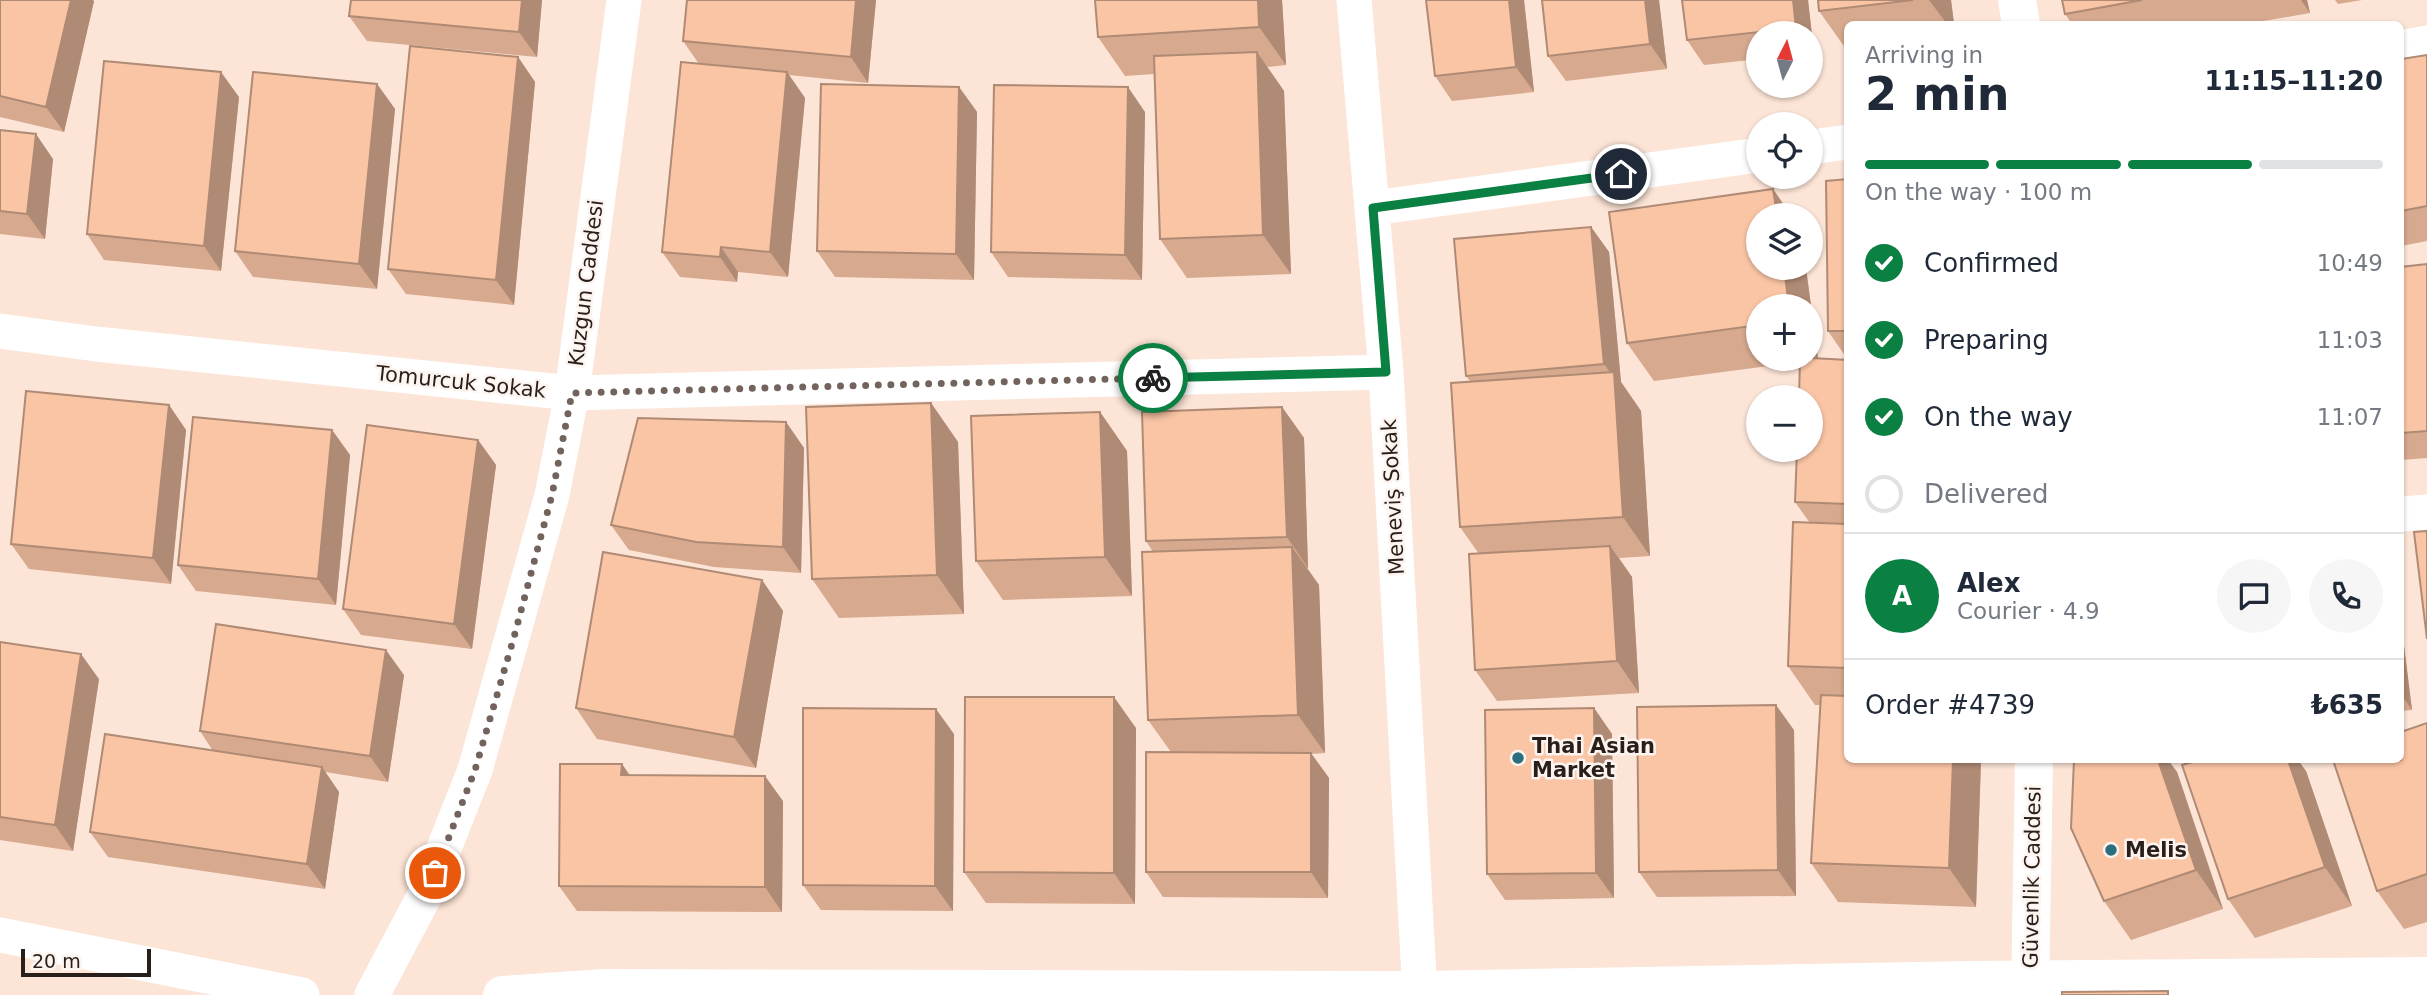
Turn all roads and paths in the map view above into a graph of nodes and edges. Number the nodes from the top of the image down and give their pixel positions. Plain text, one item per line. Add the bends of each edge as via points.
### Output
1 (624, 0) edge
2 (1354, 0) edge
3 (2017, 0) edge
4 (2020, 21) edge
5 (2427, 43) edge
6 (2404, 47) edge
7 (1844, 143) edge
8 (1823, 145) edge
9 (1746, 157) edge
10 (1373, 208) junction
11 (0, 331) edge
12 (1386, 372) junction
13 (572, 393) junction
14 (2427, 512) edge
15 (2404, 514) edge
16 (2034, 763) edge
17 (0, 934) edge
18 (2427, 976) edge
19 (2030, 988) edge
20 (928, 993) edge
21 (1420, 993) edge
22 (302, 995) edge
23 (372, 995) edge
24 (502, 995) edge

1 - 13 street, Kuzgun Caddesi
2 - 10 street, Meneviş Sokak
3 - 4 main road
5 - 6 street
7 - 8 street
9 - 10 street
10 - 12 street, Meneviş Sokak
11 - 13 street, Tomurcuk Sokak
12 - 13 street, Tomurcuk Sokak
12 - 21 street, Meneviş Sokak
13 - 23 street, Kuzgun Caddesi via 552,495 475,770 427,891
14 - 15 street
16 - 19 main road, Güvenlik Caddesi
17 - 22 street
18 - 19 main road
19 - 21 main road
20 - 21 main road
20 - 24 main road via 604,988

